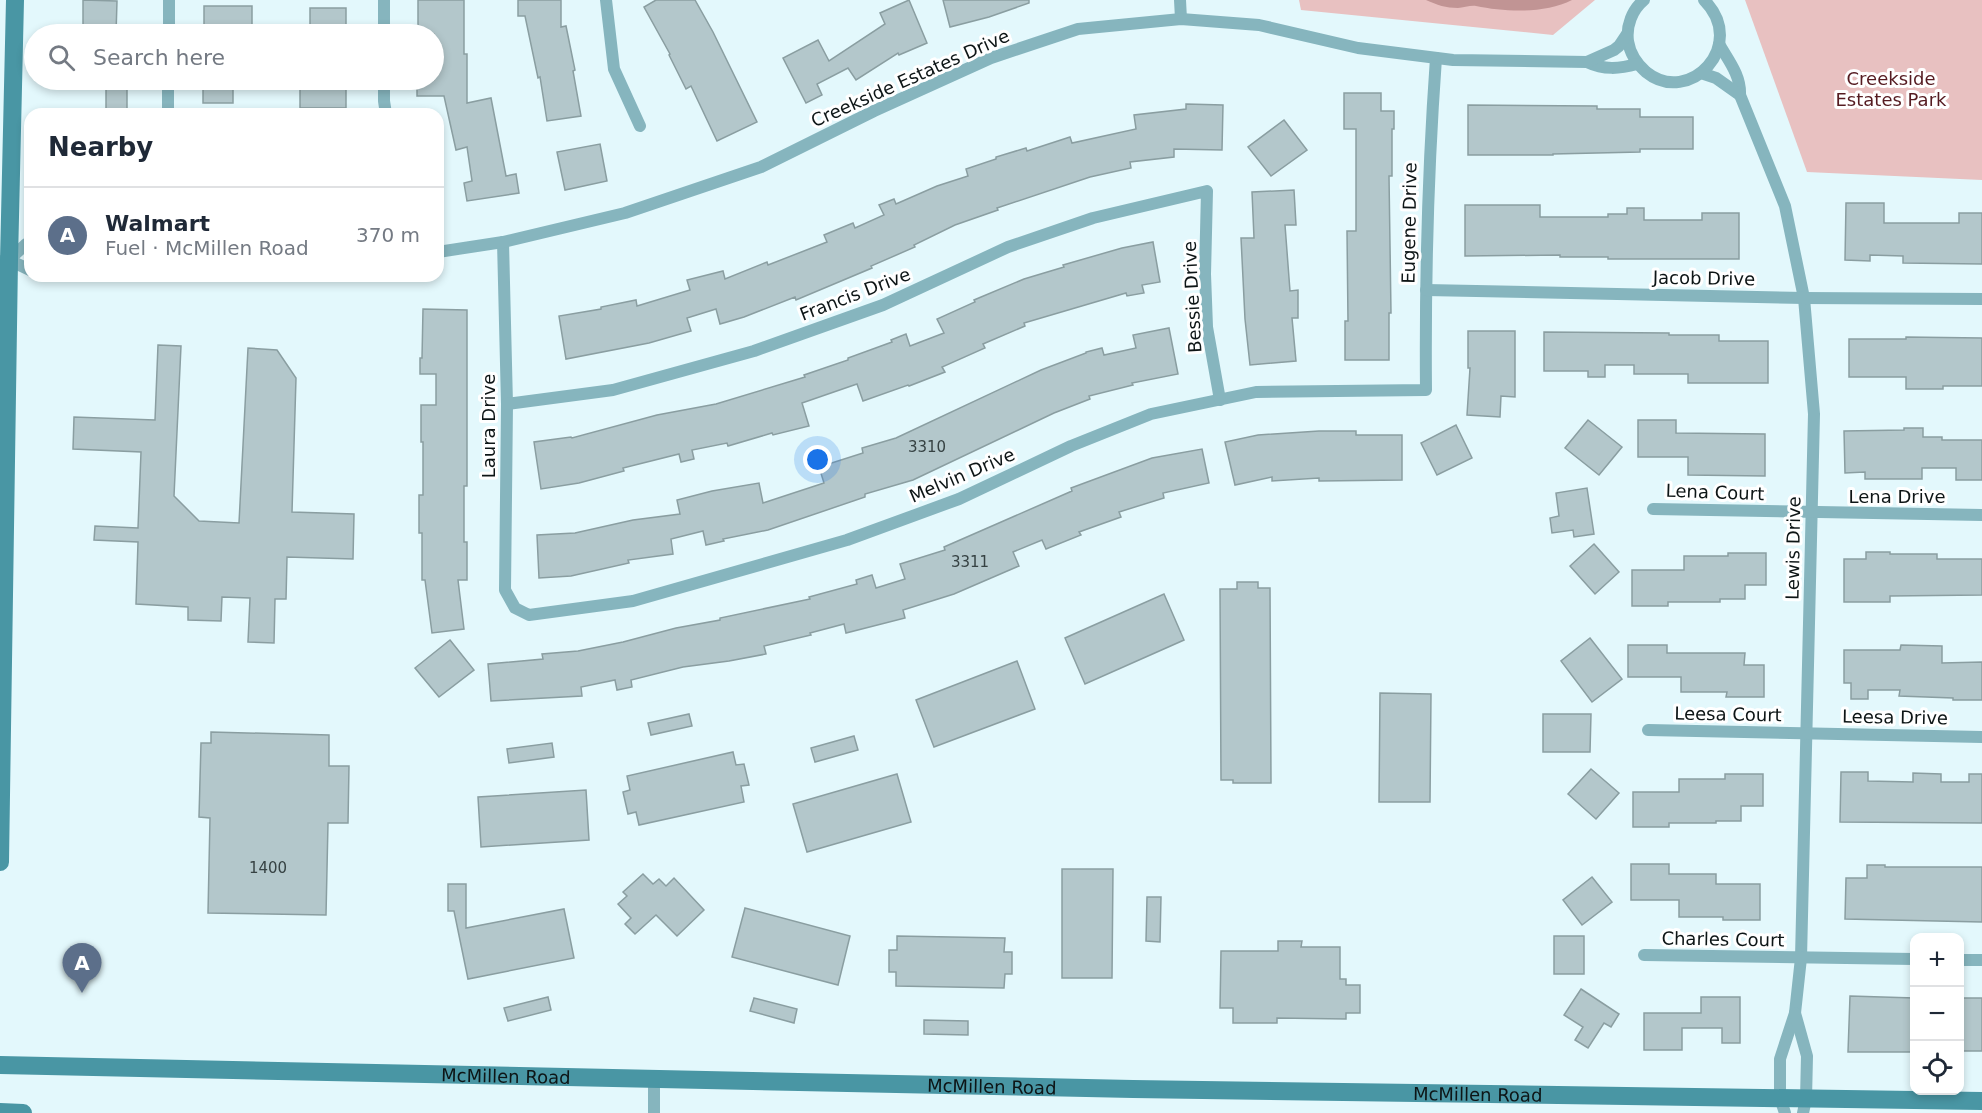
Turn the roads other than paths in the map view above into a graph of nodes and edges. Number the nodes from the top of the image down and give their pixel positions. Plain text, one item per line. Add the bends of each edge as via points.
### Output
1 (15, 0) edge
2 (169, 0) edge
3 (384, 0) edge
4 (606, 0) edge
5 (1180, 0) edge
6 (1644, 0) edge
7 (1704, 0) edge
8 (1181, 19) junction
9 (169, 24) edge
10 (384, 24) edge
11 (1627, 34) junction
12 (1719, 44) junction
13 (1436, 58) junction
14 (1587, 62) junction
15 (1637, 64) junction
16 (1701, 73) junction
17 (168, 90) edge
18 (384, 90) edge
19 (1740, 95) junction
20 (168, 108) edge
21 (385, 108) edge
22 (640, 126) dead end
23 (1207, 191) joint
24 (503, 242) junction
25 (24, 245) edge
26 (444, 251) edge
27 (4, 260) edge
28 (24, 268) edge
29 (1426, 290) junction
30 (1804, 298) junction
31 (1982, 299) edge
32 (1426, 390) joint
33 (1220, 400) junction
34 (507, 404) junction
35 (1653, 509) dead end
36 (1812, 513) junction
37 (1982, 515) edge
38 (515, 608) joint
39 (1648, 730) dead end
40 (1807, 734) junction
41 (1982, 737) edge
42 (0, 862) edge
43 (1644, 956) dead end
44 (1801, 958) junction
45 (1910, 960) edge
46 (1964, 960) edge
47 (1982, 960) edge
48 (1795, 1013) junction
49 (0, 1065) edge
50 (654, 1079) junction
51 (1982, 1101) edge
52 (1782, 1106) edge
53 (1804, 1106) edge
54 (0, 1112) edge
55 (23, 1113) edge
56 (654, 1113) edge

1 - 27 main road
2 - 9 street
3 - 10 street
4 - 22 street via 614,69
5 - 8 street
6 - 11 street via 1632,15
7 - 12 street via 1721,33
8 - 13 street, Creekside Estates Drive via 1259,25 1358,48
8 - 24 street, Creekside Estates Drive via 1078,29 991,58 761,167 625,213
11 - 14 street, Creekside Estates Drive via 1614,50
11 - 15 street via 1629,50
12 - 16 street via 1713,61
12 - 19 street, Lewis Drive via 1737,74
13 - 14 street, Creekside Estates Drive
13 - 29 street, Eugene Drive
14 - 15 street, Creekside Estates Drive via 1598,68 1621,69
15 - 16 street via 1667,82 1680,82
16 - 19 street via 1716,78
17 - 20 street
18 - 21 street
19 - 30 street, Lewis Drive via 1785,206
23 - 33 street, Bessie Drive via 1207,327
23 - 34 street, Francis Drive via 1093,218 1008,247 883,305 754,351 613,390
24 - 26 street, Creekside Estates Drive
24 - 34 street, Laura Drive
25 - 27 street
27 - 28 street
27 - 42 main road
29 - 30 street, Jacob Drive
29 - 32 street, Eugene Drive
30 - 31 street, Jacob Drive
30 - 36 street, Lewis Drive via 1814,414
32 - 33 street, Melvin Drive via 1256,392
33 - 38 street, Melvin Drive via 1151,414 1071,446 959,499 847,540 633,601 528,615
34 - 38 street, Laura Drive via 505,590
35 - 36 street, Lena Court
36 - 37 street, Lena Drive
36 - 40 street, Lewis Drive
39 - 40 street, Leesa Court
40 - 41 street, Leesa Drive
40 - 44 street, Lewis Drive
43 - 44 street, Charles Court
44 - 45 street, Charles Court
44 - 48 street, Lewis Drive
46 - 47 street
48 - 52 street, Lewis Drive via 1780,1059
48 - 53 street, Lewis Drive via 1808,1056
49 - 50 main road, McMillen Road
50 - 52 main road, McMillen Road
50 - 56 street
51 - 53 main road, McMillen Road
52 - 53 main road, McMillen Road
54 - 55 main road

